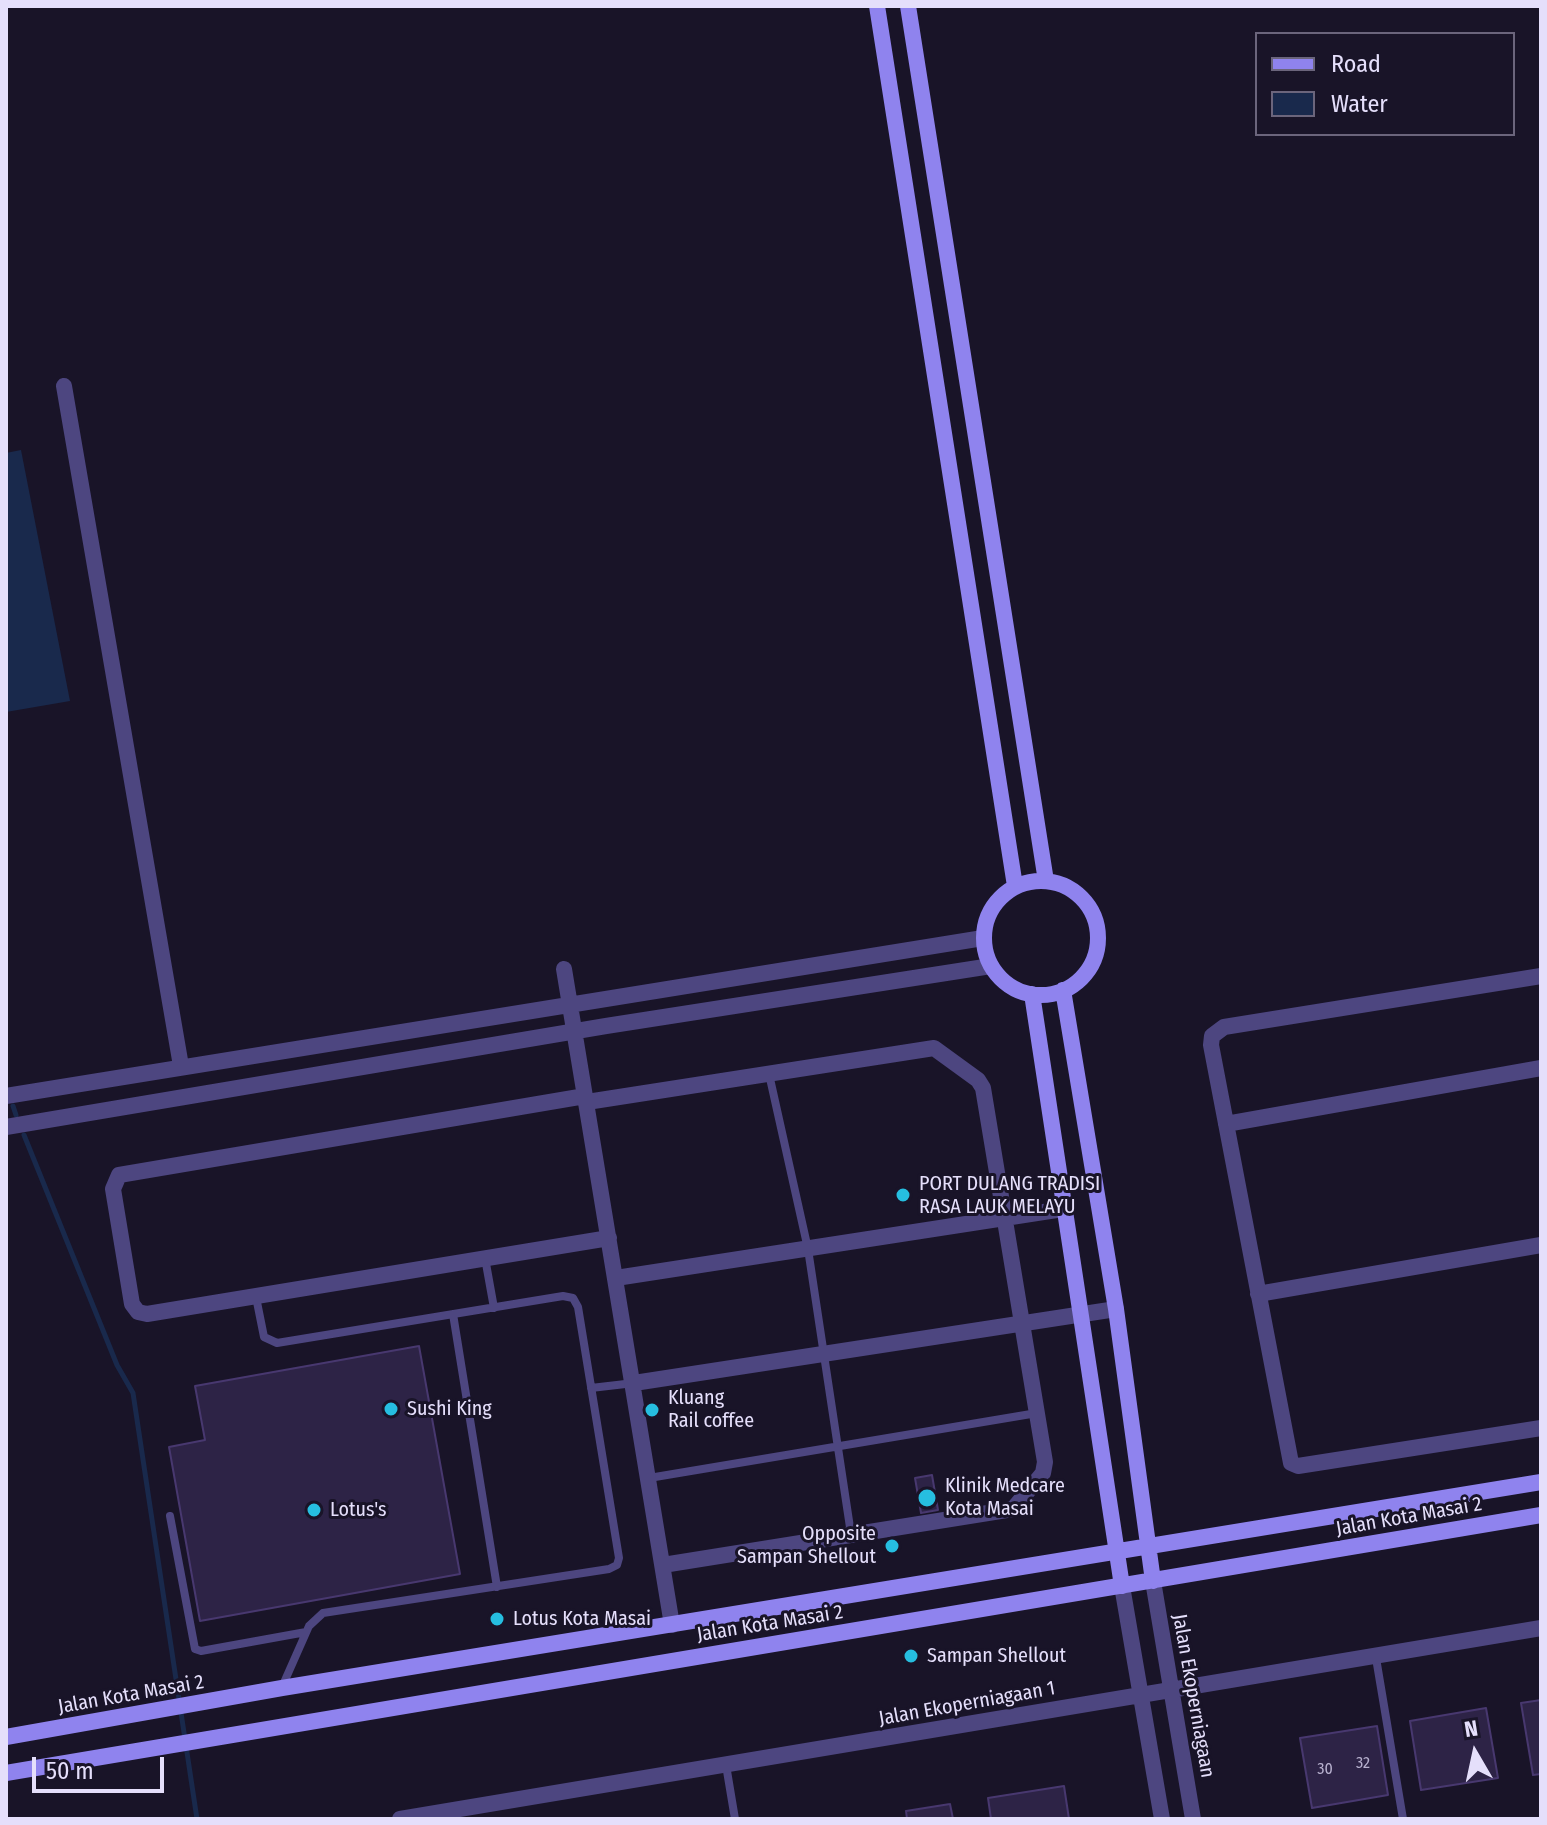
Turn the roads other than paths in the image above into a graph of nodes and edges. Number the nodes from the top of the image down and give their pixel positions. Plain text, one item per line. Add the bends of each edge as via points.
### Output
1 (877, 6) edge
2 (908, 6) edge
3 (64, 386) dead end
4 (1046, 881) junction
5 (1015, 886) junction
6 (983, 938) junction
7 (991, 966) junction
8 (564, 969) dead end
9 (1541, 976) edge
10 (1063, 990) junction
11 (1032, 994) junction
12 (569, 1003) junction
13 (574, 1033) junction
14 (181, 1066) junction
15 (1541, 1068) edge
16 (769, 1074) junction
17 (6, 1096) edge
18 (586, 1099) junction
19 (1226, 1124) junction
20 (6, 1127) edge
21 (1063, 1209) junction
22 (1003, 1219) junction
23 (609, 1238) junction
24 (1541, 1245) edge
25 (808, 1249) junction
26 (485, 1258) junction
27 (616, 1278) junction
28 (1258, 1294) junction
29 (256, 1297) junction
30 (494, 1308) junction
31 (1116, 1309) junction
32 (453, 1314) junction
33 (1079, 1315) junction
34 (1021, 1324) junction
35 (825, 1353) junction
36 (634, 1383) junction
37 (591, 1388) junction
38 (1037, 1413) junction
39 (1541, 1428) edge
40 (838, 1446) junction
41 (649, 1478) junction
42 (1541, 1482) edge
43 (1541, 1515) edge
44 (170, 1516) dead end
45 (851, 1534) junction
46 (1148, 1548) junction
47 (1117, 1553) junction
48 (663, 1565) junction
49 (1153, 1581) junction
50 (1122, 1586) junction
51 (497, 1587) junction
52 (672, 1625) junction
53 (1541, 1628) edge
54 (306, 1632) junction
55 (1376, 1658) junction
56 (282, 1688) junction
57 (1172, 1690) junction
58 (1141, 1695) junction
59 (6, 1736) edge
60 (726, 1764) junction
61 (28, 1769) junction
62 (6, 1773) edge
63 (6, 1783) edge
64 (400, 1819) edge
65 (735, 1819) edge
66 (1162, 1819) edge
67 (1193, 1819) edge
68 (1403, 1819) edge

1 - 5 street
2 - 4 street
3 - 14 street
4 - 5 street
4 - 10 street via 1080,896 1097,929 1091,965
5 - 6 street via 998,899
6 - 7 street
6 - 12 street
7 - 11 street via 1008,984
7 - 13 street
8 - 12 street
9 - 19 street via 1216,1030 1211,1045
10 - 11 street
10 - 31 street
11 - 21 street
12 - 13 street
12 - 14 street
13 - 18 street
13 - 20 street
14 - 17 street
15 - 19 street
16 - 18 street
16 - 22 street via 941,1051 982,1085
16 - 25 lane
18 - 23 street
18 - 29 street via 124,1173 115,1179 132,1304 138,1312
19 - 28 street
21 - 22 street
21 - 33 street
22 - 25 street
22 - 34 street
23 - 26 street
23 - 27 street
24 - 28 street
25 - 27 street
25 - 35 lane
26 - 29 street
26 - 30 lane
27 - 36 street
28 - 39 street via 1291,1463
29 - 32 lane via 262,1332 272,1343
30 - 32 lane
30 - 37 lane via 573,1298
31 - 33 street
31 - 46 street
32 - 51 lane
33 - 34 street
33 - 47 street
34 - 35 street
34 - 38 street
35 - 36 street
35 - 40 lane
36 - 37 lane
36 - 41 street
37 - 51 lane via 619,1563
38 - 40 lane
38 - 45 street via 1046,1466 1013,1509
40 - 41 lane
40 - 45 lane
41 - 48 street
42 - 46 street, Jalan Kota Masai 2
43 - 49 street, Jalan Kota Masai 2
44 - 54 lane via 195,1649
45 - 48 street
46 - 47 street, Jalan Kota Masai 2
46 - 49 street
47 - 50 street
47 - 52 street, Jalan Kota Masai 2
48 - 52 street
49 - 50 street, Jalan Kota Masai 2
49 - 57 street, Jalan Ekoperniagaan
50 - 58 street
50 - 61 street, Jalan Kota Masai 2
51 - 54 lane via 323,1613
52 - 56 street, Jalan Kota Masai 2
53 - 55 street, Jalan Ekoperniagaan 1
54 - 56 lane
55 - 57 street, Jalan Ekoperniagaan 1
55 - 68 lane
56 - 59 street, Jalan Kota Masai 2
57 - 58 street, Jalan Ekoperniagaan 1
57 - 67 street, Jalan Ekoperniagaan
58 - 60 street, Jalan Ekoperniagaan 1
58 - 66 street
60 - 64 street, Jalan Ekoperniagaan 1
60 - 65 lane
61 - 62 street, Jalan Kota Masai 2
61 - 63 street

